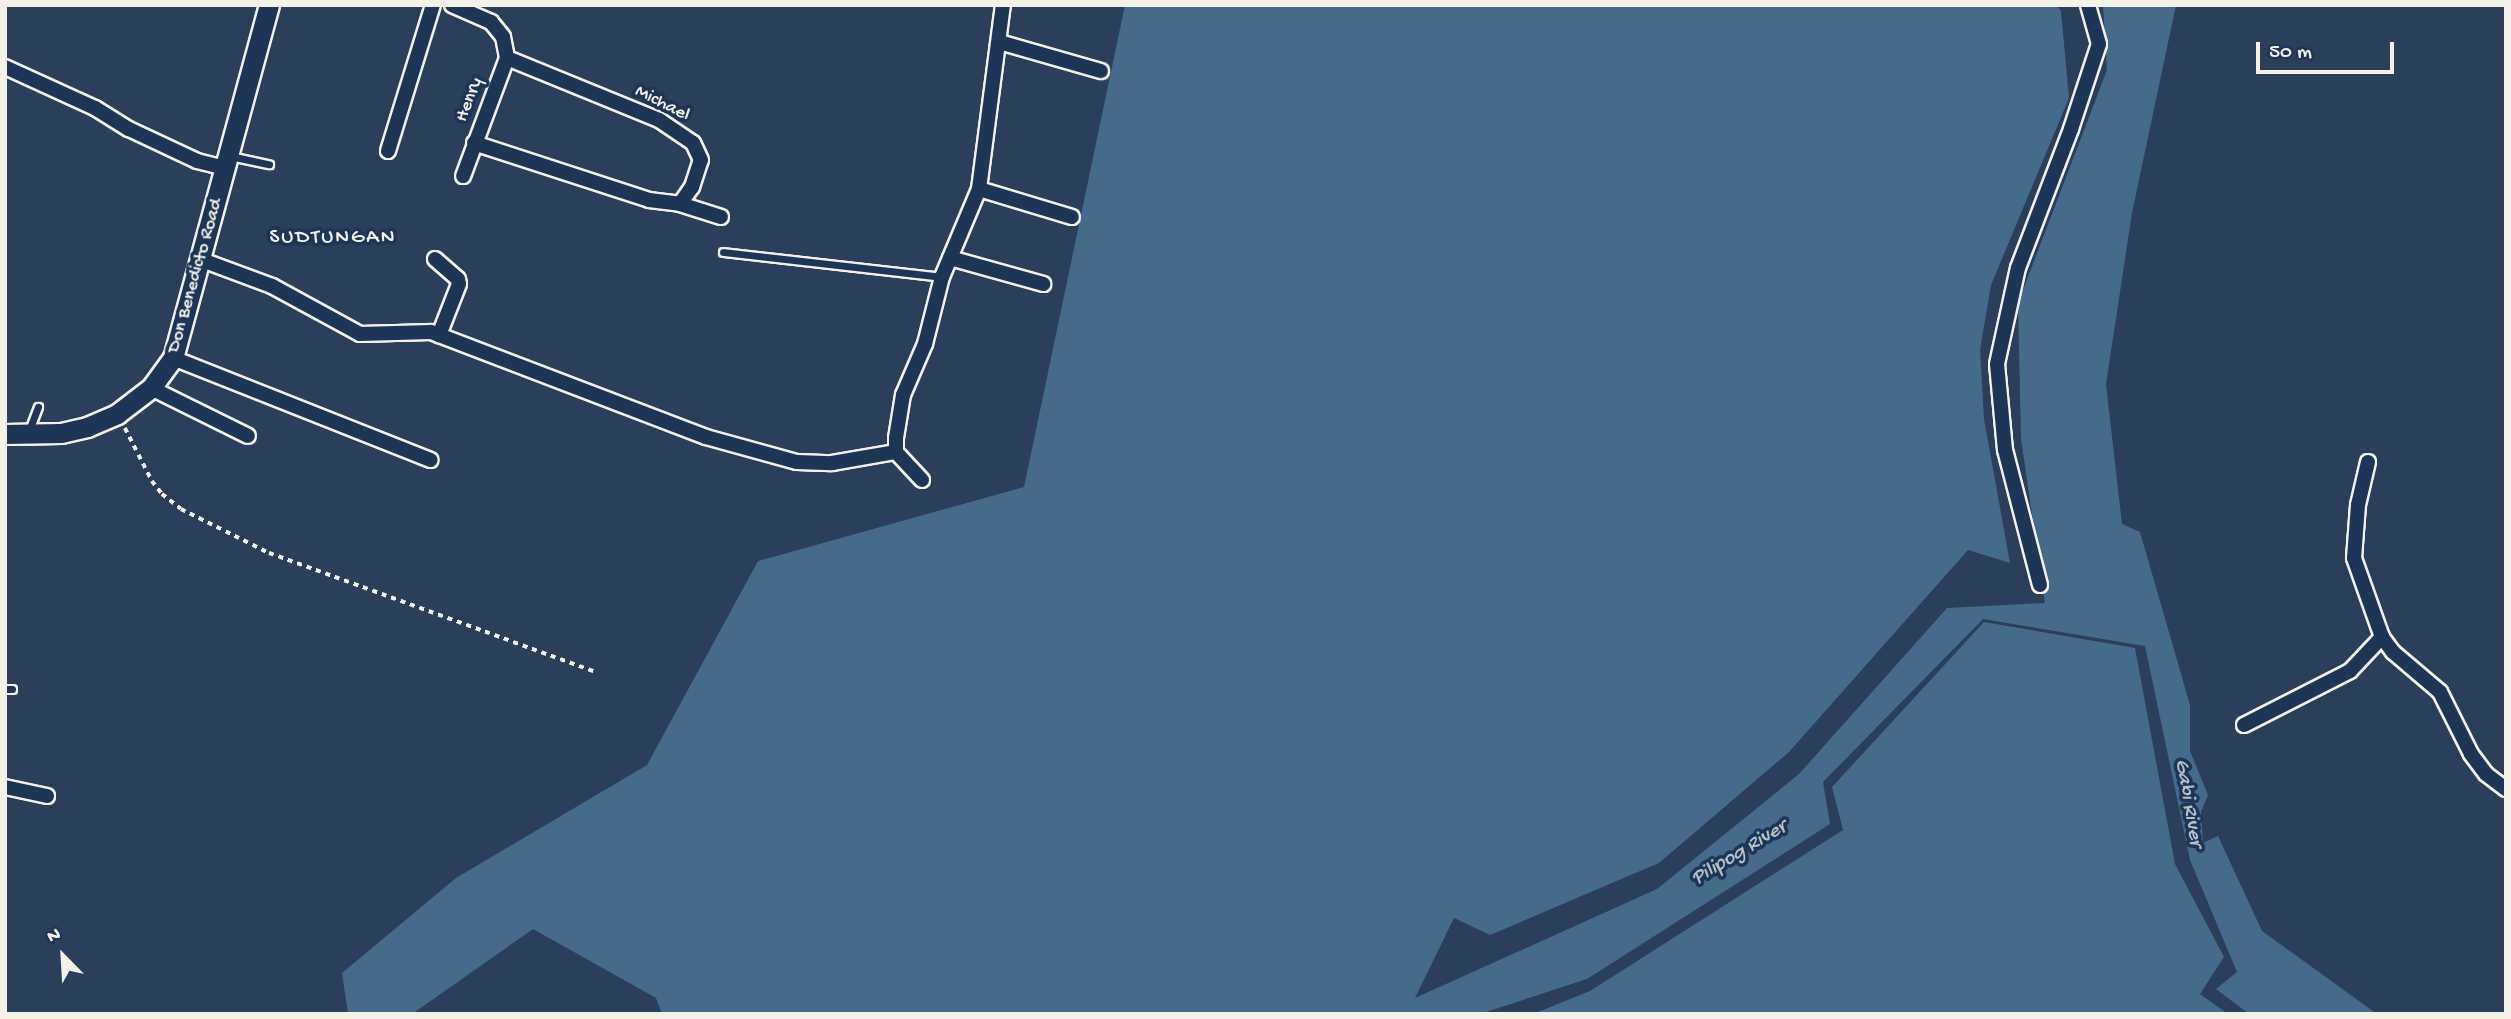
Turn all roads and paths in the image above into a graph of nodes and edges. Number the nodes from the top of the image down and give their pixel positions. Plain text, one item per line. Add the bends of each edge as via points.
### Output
1 (269, 5) edge
2 (433, 5) edge
3 (452, 5) edge
4 (1003, 5) edge
5 (2088, 5) edge
6 (999, 42) junction
7 (507, 58) junction
8 (5, 67) edge
9 (1101, 71) dead end
10 (474, 144) junction
11 (388, 151) dead end
12 (228, 162) junction
13 (269, 164) dead end
14 (463, 176) dead end
15 (979, 189) junction
16 (680, 204) junction
17 (721, 217) dead end
18 (1072, 217) dead end
19 (723, 252) dead end
20 (950, 258) junction
21 (435, 259) dead end
22 (202, 260) junction
23 (942, 277) junction
24 (1043, 284) dead end
25 (439, 335) junction
26 (173, 358) junction
27 (151, 388) junction
28 (38, 407) dead end
29 (117, 414) junction
30 (5, 434) edge
31 (27, 434) junction
32 (248, 436) dead end
33 (896, 452) junction
34 (432, 460) dead end
35 (2368, 462) dead end
36 (922, 480) dead end
37 (2040, 585) dead end
38 (2382, 637) junction
39 (594, 671) dead end
40 (2244, 725) dead end
41 (5, 788) edge
42 (2506, 789) edge
43 (47, 796) dead end

1 - 12 street, Don Benedicto Road
2 - 11 street
3 - 7 street via 491,22 503,37
4 - 6 street
5 - 37 street via 2099,44 2018,268 1997,364 2005,450
6 - 9 street
6 - 15 street
7 - 10 street, Henry
7 - 16 street, Michael via 659,120 693,142 701,160 692,187
8 - 12 street via 197,161
10 - 14 street, Henry
10 - 16 street via 649,200
12 - 13 lane
12 - 22 street, Don Benedicto Road
15 - 18 street
15 - 20 street
16 - 17 street
19 - 23 lane
20 - 23 street
20 - 24 street
21 - 25 street via 459,284
22 - 25 street via 272,286 360,334
22 - 26 street, Don Benedicto Road
23 - 33 street via 925,344 903,395
25 - 33 street via 706,437 797,462 832,463
26 - 27 street, Don Benedicto Road
26 - 34 street
27 - 29 street, Don Benedicto Road
27 - 32 street
28 - 31 lane
29 - 31 street, Don Benedicto Road via 61,433
29 - 39 path via 152,481 181,509 269,553
30 - 31 street, Don Benedicto Road
33 - 36 street
35 - 38 street via 2358,505 2354,558
38 - 40 street via 2350,671
38 - 42 street via 2440,692 2471,754 2486,774
41 - 43 street

